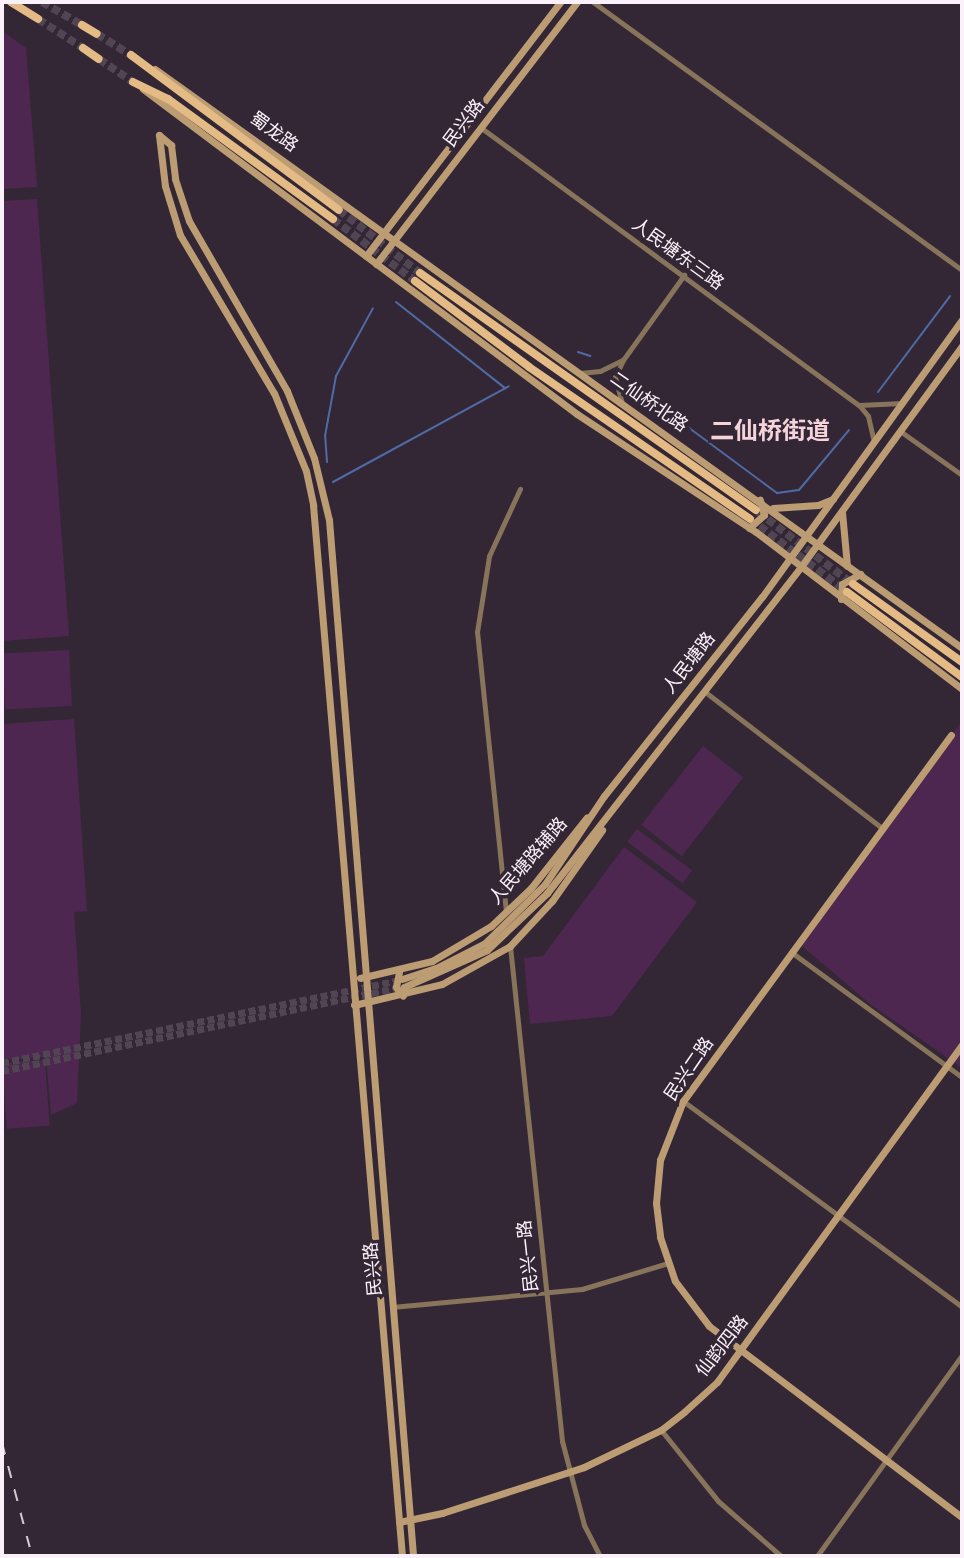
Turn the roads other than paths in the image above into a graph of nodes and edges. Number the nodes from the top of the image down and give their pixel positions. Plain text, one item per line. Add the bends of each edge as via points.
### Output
1 (11, 2) edge
2 (560, 2) edge
3 (576, 2) edge
4 (593, 2) edge
5 (38, 19) tunnel mouth
6 (82, 25) tunnel mouth
7 (97, 34) tunnel mouth
8 (83, 48) tunnel mouth
9 (131, 55) tunnel mouth
10 (99, 59) tunnel mouth
11 (143, 62) junction
12 (132, 82) tunnel mouth
13 (142, 88) junction
14 (480, 127) junction
15 (339, 210) tunnel mouth
16 (333, 219) tunnel mouth
17 (385, 231) junction
18 (396, 238) junction
19 (366, 256) junction
20 (376, 264) junction
21 (962, 270) edge
22 (420, 273) tunnel mouth
23 (684, 275) junction
24 (415, 282) tunnel mouth
25 (962, 320) edge
26 (962, 346) edge
27 (623, 360) junction
28 (580, 373) junction
29 (622, 403) junction
30 (902, 403) junction
31 (859, 405) junction
32 (900, 431) junction
33 (874, 443) junction
34 (962, 475) edge
35 (520, 489) dead end
36 (834, 498) junction
37 (760, 499) junction
38 (771, 508) junction
39 (843, 508) junction
40 (756, 510) tunnel mouth
41 (750, 519) tunnel mouth
42 (745, 528) junction
43 (807, 534) junction
44 (816, 544) junction
45 (789, 558) junction
46 (847, 567) junction
47 (800, 568) junction
48 (861, 574) junction
49 (847, 592) junction
50 (962, 648) edge
51 (962, 662) edge
52 (962, 677) edge
53 (962, 689) edge
54 (704, 691) junction
55 (951, 734) dead end
56 (604, 796) junction
57 (608, 818) junction
58 (882, 828) junction
59 (506, 912) junction
60 (510, 946) junction
61 (791, 952) junction
62 (363, 978) junction
63 (352, 979) junction
64 (401, 980) junction
65 (403, 996) junction
66 (366, 1004) junction
67 (354, 1005) junction
68 (962, 1045) edge
69 (948, 1066) junction
70 (962, 1077) edge
71 (683, 1101) junction
72 (837, 1217) junction
73 (668, 1263) junction
74 (547, 1293) junction
75 (392, 1307) junction
76 (962, 1307) edge
77 (380, 1308) junction
78 (739, 1352) junction
79 (962, 1355) edge
80 (661, 1430) junction
81 (885, 1462) junction
82 (568, 1472) junction
83 (962, 1517) edge
84 (411, 1521) junction
85 (399, 1522) junction
86 (402, 1556) edge
87 (413, 1556) edge
88 (600, 1556) edge
89 (780, 1556) edge
90 (817, 1556) edge

1 - 5 main road
2 - 17 street, 民兴路
3 - 14 street, 民兴路
4 - 21 street
6 - 7 main road
8 - 10 main road
9 - 11 main road, 蜀龙路
11 - 15 main road, 蜀龙路 via 167,85
11 - 17 street, 蜀龙路
12 - 13 main road, 蜀龙路
13 - 16 main road, 蜀龙路 via 168,99
13 - 19 street, 蜀龙路
14 - 18 street, 民兴路
14 - 23 street, 人民塘东三路
17 - 18 street, 二仙桥北路
17 - 19 street, 民兴路
18 - 20 street, 民兴路
18 - 28 street, 二仙桥北路
19 - 20 street, 蜀龙路
20 - 42 street, 蜀龙路 via 577,414
22 - 40 main road
23 - 27 street
23 - 31 street, 人民塘东三路
24 - 41 main road via 529,367
25 - 30 street, 人民塘路
26 - 32 street, 人民塘路
27 - 28 street via 600,371
27 - 29 street via 615,377
28 - 29 street, 二仙桥北路
29 - 37 street, 二仙桥北路
30 - 31 street
30 - 33 street, 人民塘路
31 - 33 street via 868,416
32 - 34 street
32 - 39 street, 人民塘路
33 - 36 street, 人民塘路
35 - 59 street via 489,556 477,632
36 - 38 street via 818,505
36 - 43 street, 人民塘路
37 - 38 street, 二仙桥北路
37 - 42 street via 764,514 755,527
38 - 43 street, 二仙桥北路
39 - 44 street, 人民塘路
39 - 46 street via 840,522
42 - 45 street, 蜀龙路
43 - 44 street, 二仙桥北路
43 - 45 street, 人民塘路
44 - 46 street, 二仙桥北路
44 - 47 street, 人民塘路
45 - 47 street, 蜀龙路
45 - 56 street, 人民塘路
46 - 48 street, 二仙桥北路
47 - 49 street, 蜀龙路
47 - 54 street, 人民塘路
48 - 49 street via 851,575 842,584
48 - 50 street, 二仙桥北路
49 - 51 main road
49 - 52 main road
49 - 53 street, 蜀龙路
54 - 57 street, 人民塘路
54 - 58 street
55 - 58 street, 民兴二路
56 - 59 street, 人民塘路辅路
56 - 64 street, 人民塘路 via 545,884 500,931 457,958
57 - 60 street via 552,901
57 - 64 street, 人民塘路 via 505,937 462,964
58 - 61 street, 民兴二路
59 - 64 street, 人民塘路辅路 via 457,950
60 - 65 street via 442,984
60 - 74 street, 民兴一路
61 - 69 street
61 - 71 street, 民兴二路
62 - 63 street, 人民塘路辅路
62 - 63 street, 民兴路 via 333,558 324,493 287,391 189,221 175,179 171,145 159,135 165,186 180,234 274,393 306,471 316,531
62 - 64 street, 人民塘路辅路
62 - 66 street, 民兴路
63 - 67 street, 民兴路
64 - 65 street via 396,987
65 - 66 street
66 - 67 street
66 - 75 street, 民兴路
67 - 77 street, 民兴路
68 - 69 street, 仙韵四路
69 - 70 street
69 - 72 street, 仙韵四路
71 - 72 street
71 - 73 street, 民兴二路 via 668,1134 657,1184 657,1218
72 - 76 street
72 - 78 street, 仙韵四路
73 - 74 street via 582,1289
73 - 78 street, 民兴二路 via 702,1318
74 - 75 street
74 - 82 street, 民兴一路
75 - 77 street
75 - 84 street, 民兴路
77 - 85 street, 民兴路
78 - 80 street, 仙韵四路 via 717,1382
78 - 81 street, 民兴二路
79 - 81 street
80 - 82 street, 仙韵四路 via 612,1456
80 - 89 street via 718,1502
81 - 83 street, 民兴二路
81 - 90 street
82 - 84 street, 仙韵四路
82 - 88 street, 民兴一路 via 584,1525
84 - 85 street, 仙韵四路
84 - 87 street, 民兴路
85 - 86 street, 民兴路

